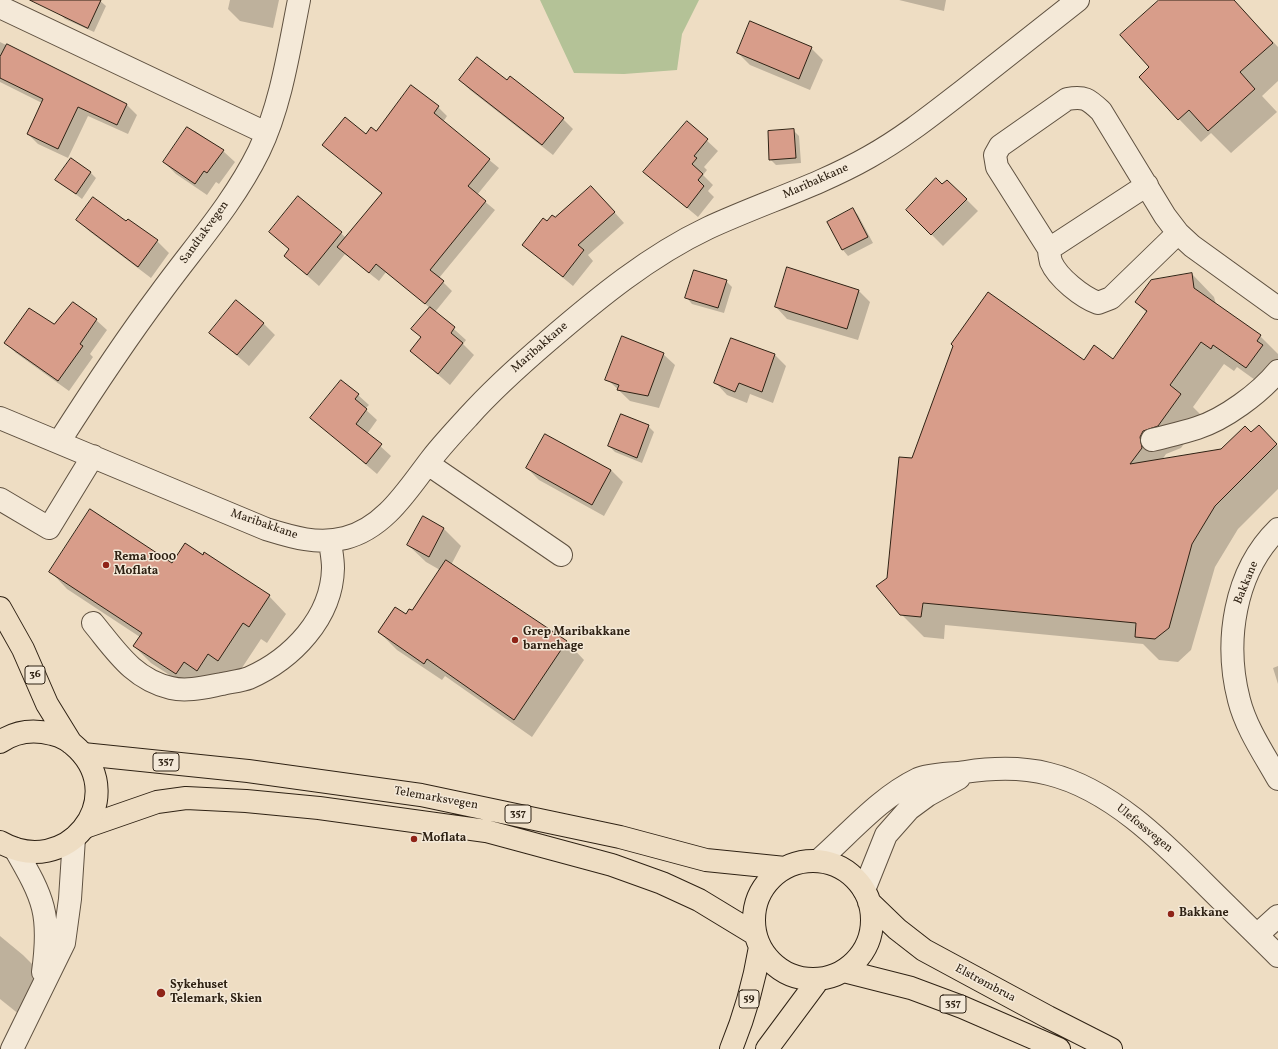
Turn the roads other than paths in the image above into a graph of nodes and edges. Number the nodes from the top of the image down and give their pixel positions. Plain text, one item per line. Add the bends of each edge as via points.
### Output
1 (299, 0) edge
2 (1078, 0) edge
3 (0, 7) edge
4 (266, 133) junction
5 (1146, 185) junction
6 (1178, 233) junction
7 (1049, 249) junction
8 (1278, 308) edge
9 (1278, 370) edge
10 (0, 418) edge
11 (1152, 440) dead end
12 (59, 442) junction
13 (93, 456) junction
14 (428, 464) junction
15 (0, 498) edge
16 (1278, 529) edge
17 (330, 541) junction
18 (561, 555) dead end
19 (0, 608) edge
20 (93, 623) dead end
21 (0, 742) edge
22 (77, 748) junction
23 (975, 770) junction
24 (1277, 774) edge
25 (79, 833) junction
26 (4, 844) edge
27 (818, 861) junction
28 (785, 868) junction
29 (866, 896) junction
30 (1278, 916) edge
31 (1257, 935) junction
32 (758, 941) junction
33 (1278, 956) edge
34 (844, 971) junction
35 (819, 979) junction
36 (41, 989) junction
37 (12, 1049) edge
38 (731, 1049) edge
39 (767, 1049) edge
40 (1059, 1049) edge
41 (1111, 1049) edge

1 - 4 street, Sandtakvegen via 280,88
2 - 14 street, Maribakkane via 945,105 873,155 805,189 706,229 648,262 595,302 504,379
3 - 4 street
4 - 12 street, Sandtakvegen via 251,164 220,215 107,366
5 - 6 street
5 - 7 street
5 - 7 street via 1101,111 1090,100 1080,96 1067,99 1000,146 995,155 998,167
6 - 7 street via 1111,298 1098,303 1088,299 1068,283 1051,262
6 - 8 street
9 - 11 street via 1249,399 1223,415 1199,427
10 - 12 street, Maribakkane
12 - 13 street, Maribakkane
13 - 15 street via 49,528
13 - 17 street, Maribakkane via 266,529 310,541
14 - 17 street, Maribakkane via 402,498 385,515 366,529 347,538
14 - 18 street
16 - 24 street, Bakkane via 1258,555 1238,599 1232,650 1239,701 1247,722
17 - 20 street via 333,568 329,594 316,622 301,643 277,663 248,679 198,689 172,688 152,681 130,668
19 - 22 main road, 36 via 23,649 48,704
21 - 22 main road via 25,731 42,731 57,735
22 - 25 main road, 36 via 91,768 96,784 92,814
22 - 28 main road, Telemarksvegen / 357 via 421,795 620,837 706,860
23 - 27 street, Ulefossvegen via 919,778 900,789
23 - 29 street, Ulefossvegen via 928,795 909,809 886,835
23 - 31 street, Ulefossvegen via 1010,769 1049,774 1083,787 1112,803 1139,822 1179,858
25 - 26 main road, Telemarksvegen via 61,847 46,852 30,853
25 - 32 main road, Telemarksvegen / 357 via 157,802 186,798 246,800 312,807 486,831 612,865 662,884 699,900
25 - 36 street via 64,943
26 - 36 street via 34,881 43,903 47,931
27 - 28 main road, 357 via 801,862
27 - 29 main road, 357 via 845,871 856,880
28 - 32 main road, 357 via 771,878 756,905 754,919
29 - 34 main road, 357 via 871,928 868,941 862,953
29 - 41 main road, Elstrømbrua / 357 via 897,929 924,950
30 - 31 street
31 - 33 street, Ulefossvegen
32 - 35 main road, 357 via 768,959 779,968 805,979
32 - 38 main road, 59 via 754,983
34 - 35 main road, 357
34 - 40 main road, 357 via 911,988
35 - 39 main road
36 - 37 street

